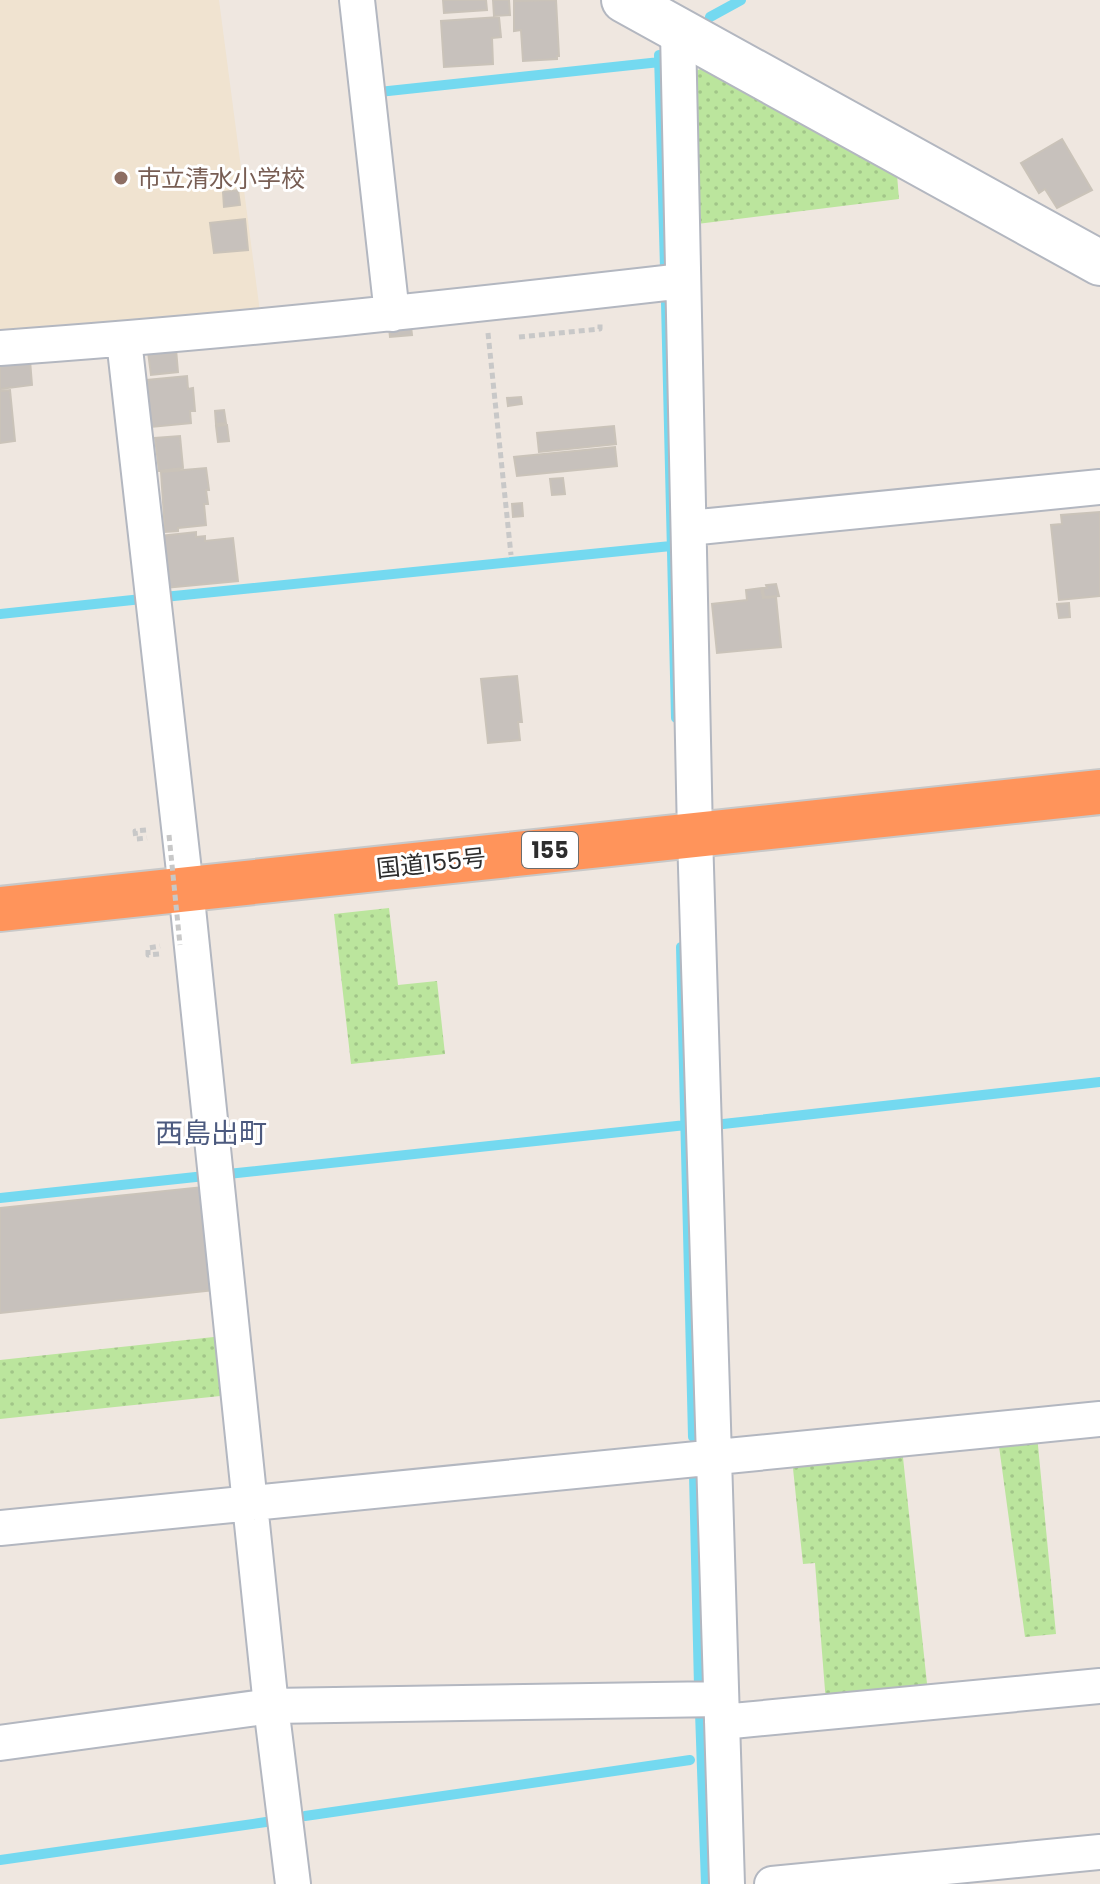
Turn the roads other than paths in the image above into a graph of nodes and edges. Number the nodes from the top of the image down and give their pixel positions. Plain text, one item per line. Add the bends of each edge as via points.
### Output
1 (357, 0) edge
2 (624, 0) edge
3 (678, 32) junction
4 (1100, 263) edge
5 (683, 281) junction
6 (392, 314) junction
7 (124, 340) junction
8 (0, 348) edge
9 (1100, 487) edge
10 (689, 528) junction
11 (1100, 792) edge
12 (695, 835) junction
13 (186, 889) junction
14 (0, 909) edge
15 (1100, 1419) edge
16 (714, 1455) junction
17 (250, 1504) junction
18 (0, 1528) edge
19 (1100, 1686) edge
20 (271, 1706) junction
21 (722, 1711) junction
22 (0, 1743) edge
23 (1100, 1852) edge
24 (293, 1884) edge
25 (727, 1884) edge
26 (772, 1884) edge

1 - 6 street
2 - 3 street
3 - 4 street
3 - 5 street
5 - 6 street
5 - 10 street
6 - 7 street
7 - 8 street
7 - 13 street
9 - 10 street
10 - 12 street
11 - 12 highway, 国道155号 / 155
12 - 13 highway, 国道155号 / 155
12 - 16 street
13 - 14 highway, 国道155号 / 155
13 - 17 street
15 - 16 street
16 - 17 street
16 - 21 street
17 - 18 street
17 - 20 street
19 - 21 street
20 - 21 street
20 - 22 street
20 - 24 street
21 - 25 street
23 - 26 street

